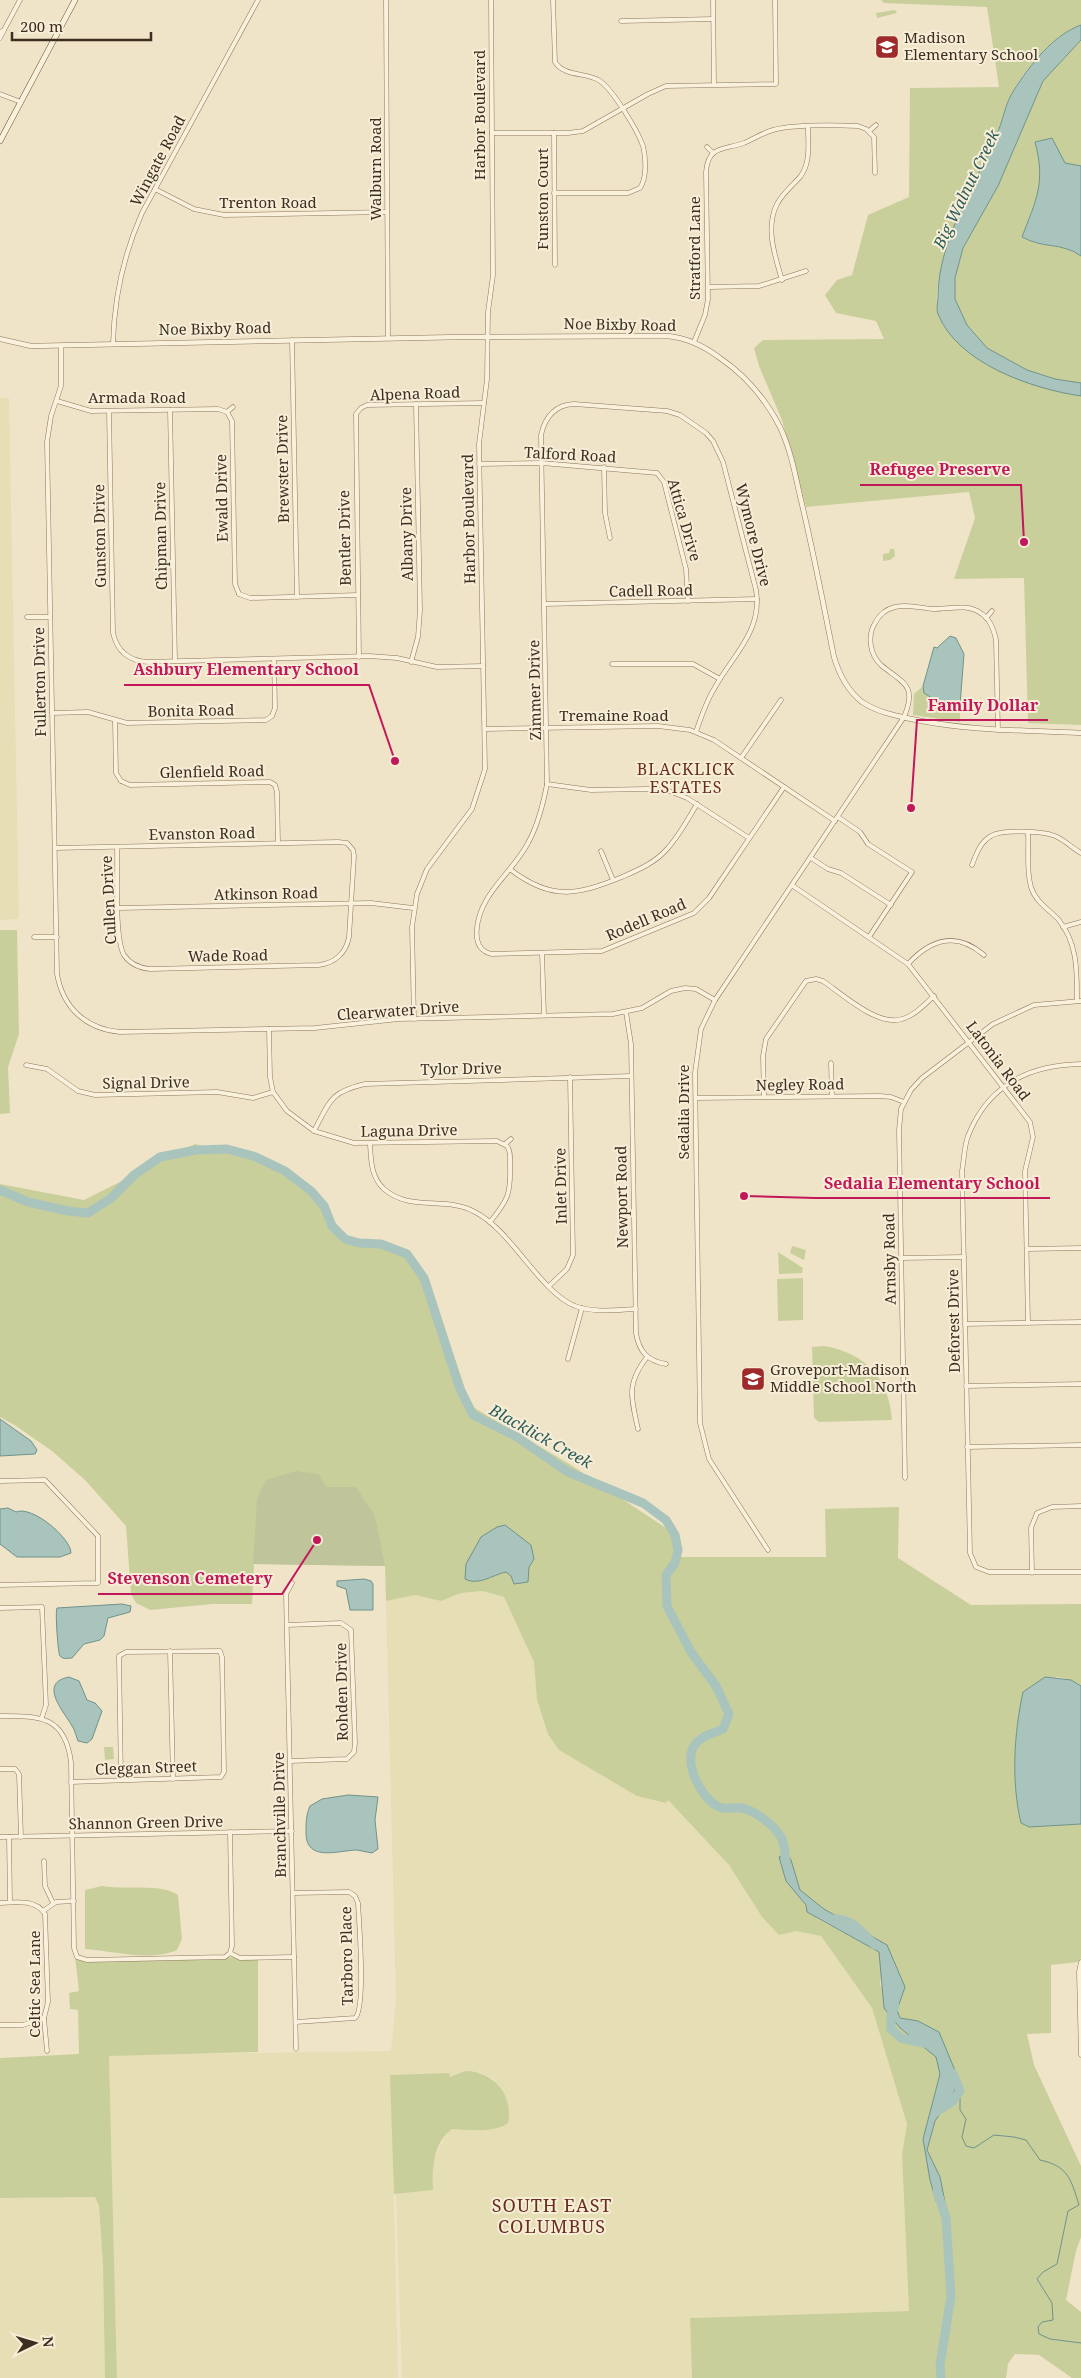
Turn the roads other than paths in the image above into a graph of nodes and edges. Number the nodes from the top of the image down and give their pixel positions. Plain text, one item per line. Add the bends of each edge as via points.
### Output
1 (20, 0) edge
2 (75, 0) edge
3 (258, 0) edge
4 (386, 0) edge
5 (491, 0) edge
6 (553, 0) edge
7 (713, 0) edge
8 (776, 0) edge
9 (713, 19) junction
10 (620, 21) dead end
11 (2, 31) edge
12 (0, 38) edge
13 (714, 84) junction
14 (0, 94) edge
15 (21, 102) junction
16 (622, 110) junction
17 (876, 125) dead end
18 (808, 128) junction
19 (869, 131) junction
20 (492, 133) junction
21 (554, 133) junction
22 (0, 141) edge
23 (707, 147) dead end
24 (713, 153) junction
25 (876, 173) dead end
26 (641, 187) junction
27 (155, 189) junction
28 (644, 192) dead end
29 (554, 194) junction
30 (387, 212) junction
31 (555, 265) dead end
32 (806, 271) dead end
33 (782, 280) junction
34 (709, 288) junction
35 (487, 337) junction
36 (388, 338) junction
37 (0, 339) edge
38 (292, 340) junction
39 (694, 342) junction
40 (113, 344) junction
41 (61, 346) junction
42 (57, 401) junction
43 (484, 403) junction
44 (416, 404) junction
45 (233, 407) dead end
46 (170, 410) junction
47 (108, 412) junction
48 (227, 412) junction
49 (553, 412) joint
50 (355, 419) joint
51 (479, 464) junction
52 (542, 464) junction
53 (604, 468) junction
54 (660, 473) joint
55 (610, 538) dead end
56 (358, 595) junction
57 (297, 597) junction
58 (757, 600) junction
59 (688, 601) junction
60 (545, 604) junction
61 (992, 611) dead end
62 (27, 617) dead end
63 (50, 617) junction
64 (986, 618) junction
65 (359, 657) junction
66 (274, 659) junction
67 (175, 661) junction
68 (411, 662) junction
69 (612, 664) dead end
70 (483, 666) junction
71 (720, 679) junction
72 (780, 700) dead end
73 (52, 712) junction
74 (272, 716) junction
75 (904, 717) junction
76 (277, 720) dead end
77 (115, 721) junction
78 (547, 728) junction
79 (485, 729) junction
80 (998, 730) junction
81 (696, 732) junction
82 (1081, 733) edge
83 (741, 758) junction
84 (121, 781) junction
85 (547, 784) junction
86 (784, 786) junction
87 (116, 787) dead end
88 (698, 804) junction
89 (837, 819) junction
90 (1028, 832) junction
91 (749, 838) junction
92 (355, 842) dead end
93 (278, 843) junction
94 (350, 846) junction
95 (117, 847) junction
96 (55, 848) junction
97 (601, 851) dead end
98 (1081, 853) edge
99 (811, 858) junction
100 (972, 865) dead end
101 (511, 870) junction
102 (613, 880) junction
103 (793, 886) junction
104 (351, 903) junction
105 (891, 905) junction
106 (119, 908) junction
107 (414, 908) junction
108 (1081, 922) edge
109 (1063, 927) junction
110 (34, 937) dead end
111 (57, 937) junction
112 (869, 937) junction
113 (483, 950) junction
114 (123, 952) joint
115 (542, 953) junction
116 (984, 954) dead end
117 (479, 956) dead end
118 (908, 964) junction
119 (810, 973) dead end
120 (812, 979) junction
121 (934, 996) junction
122 (715, 1000) junction
123 (1079, 1001) edge
124 (626, 1012) junction
125 (78, 1015) joint
126 (544, 1016) junction
127 (414, 1018) junction
128 (269, 1029) junction
129 (970, 1042) junction
130 (831, 1063) dead end
131 (1081, 1064) edge
132 (26, 1065) dead end
133 (631, 1076) junction
134 (570, 1077) junction
135 (1004, 1086) junction
136 (273, 1092) junction
137 (832, 1096) junction
138 (764, 1097) junction
139 (696, 1098) junction
140 (904, 1102) junction
141 (314, 1131) junction
142 (511, 1139) dead end
143 (370, 1144) junction
144 (505, 1144) junction
145 (490, 1222) junction
146 (1081, 1248) edge
147 (1027, 1249) junction
148 (964, 1256) junction
149 (902, 1258) junction
150 (549, 1286) junction
151 (582, 1308) junction
152 (636, 1309) junction
153 (1081, 1322) edge
154 (1028, 1323) junction
155 (965, 1324) junction
156 (647, 1357) junction
157 (568, 1359) dead end
158 (666, 1364) dead end
159 (1081, 1384) edge
160 (966, 1386) junction
161 (638, 1428) dead end
162 (1081, 1445) edge
163 (968, 1447) junction
164 (905, 1478) dead end
165 (0, 1481) edge
166 (1081, 1506) edge
167 (768, 1550) dead end
168 (1081, 1572) edge
169 (1032, 1573) junction
170 (292, 1583) dead end
171 (0, 1585) edge
172 (0, 1608) edge
173 (287, 1625) junction
174 (170, 1651) junction
175 (0, 1716) edge
176 (42, 1717) junction
177 (290, 1761) junction
178 (0, 1770) edge
179 (173, 1779) junction
180 (121, 1780) junction
181 (71, 1782) junction
182 (292, 1831) junction
183 (230, 1832) junction
184 (72, 1836) junction
185 (0, 1837) edge
186 (8, 1837) junction
187 (21, 1837) junction
188 (44, 1861) dead end
189 (293, 1893) junction
190 (74, 1901) junction
191 (0, 1902) edge
192 (10, 1902) junction
193 (53, 1903) junction
194 (43, 1911) junction
195 (230, 1952) junction
196 (294, 1957) junction
197 (1081, 1962) edge
198 (1080, 2012) edge
199 (44, 2018) junction
200 (296, 2022) junction
201 (0, 2025) edge
202 (296, 2049) dead end
203 (47, 2051) dead end
204 (1081, 2055) edge

1 - 11 street
2 - 15 main road
3 - 27 street, Wingate Road
4 - 30 street, Walburn Road
5 - 20 street, Harbor Boulevard
6 - 16 street via 557,66 599,80
7 - 9 street
8 - 13 street via 776,84
9 - 10 street
9 - 13 street
11 - 12 street
13 - 16 street via 666,86
14 - 15 street
15 - 22 main road
16 - 21 street via 583,131
16 - 26 street via 643,148
17 - 19 street
18 - 19 street via 858,126
18 - 24 street via 774,130
18 - 33 street via 805,168 779,200 772,220 773,246
19 - 25 street via 875,141
20 - 21 street
20 - 35 street, Harbor Boulevard via 493,275
21 - 29 street, Funston Court
23 - 24 street
24 - 34 street, Stratford Lane via 706,172
26 - 28 street
26 - 29 street via 628,193
27 - 30 street, Trenton Road via 194,209 224,215
27 - 40 street, Wingate Road via 124,259 116,296
29 - 31 street, Funston Court
30 - 36 street, Walburn Road
32 - 33 street
33 - 34 street via 759,286
34 - 39 street, Stratford Lane via 705,315
35 - 36 street, Noe Bixby Road
35 - 39 street, Noe Bixby Road via 668,336
35 - 43 street, Harbor Boulevard
36 - 38 street, Noe Bixby Road
37 - 41 street, Noe Bixby Road via 20,345
38 - 40 street, Noe Bixby Road
38 - 57 street, Brewster Drive
39 - 75 street, Noe Bixby Road via 725,361 747,381 780,428 808,527 834,657 844,681 858,698 871,707
40 - 41 street, Noe Bixby Road
41 - 42 street, Fullerton Drive
42 - 47 street, Armada Road via 82,410
42 - 63 street, Fullerton Drive via 46,442
43 - 44 street, Alpena Road
43 - 51 street, Harbor Boulevard
44 - 50 street, Alpena Road via 367,405 357,408
44 - 68 street, Albany Drive via 420,610 418,637
45 - 48 street
46 - 47 street, Armada Road
46 - 48 street, Armada Road via 218,409
46 - 67 street, Chipman Drive
47 - 67 street, Gunston Drive via 113,633 117,646 126,656 142,662
48 - 57 street, Ewald Drive via 232,420 235,584 238,596
49 - 52 street, Zimmer Drive via 543,429
49 - 58 street, Wymore Drive via 574,404 658,410 680,415 700,428 713,442 722,462
50 - 56 street, Bentler Drive
51 - 52 street, Talford Road
51 - 70 street, Harbor Boulevard
52 - 53 street, Talford Road
52 - 60 street, Zimmer Drive
53 - 54 street, Talford Road
53 - 55 street via 605,513
54 - 59 street, Attica Drive via 685,563
56 - 57 street
56 - 65 street, Bentler Drive
58 - 59 street, Cadell Road
58 - 71 street, Wymore Drive via 752,629
59 - 60 street, Cadell Road
60 - 78 street, Zimmer Drive
61 - 64 street
62 - 63 street
63 - 73 street, Fullerton Drive
64 - 75 street via 966,607 934,609 908,606 894,607 878,617 870,634 872,648 881,665 902,679 907,687 909,697
64 - 80 street via 996,640
65 - 66 street
65 - 68 street via 390,657
66 - 67 street
66 - 74 street via 276,703
68 - 70 street via 437,667
69 - 71 street via 692,664
70 - 79 street, Harbor Boulevard
71 - 81 street, Wymore Drive
72 - 83 street
73 - 77 street, Bonita Road via 88,712
73 - 96 street, Fullerton Drive
74 - 76 street
74 - 77 street, Bonita Road via 266,720
75 - 80 street, Noe Bixby Road via 962,728
75 - 89 street, Sedalia Drive
77 - 84 street via 116,773
78 - 79 street, Tremaine Road
78 - 81 street, Tremaine Road via 658,726
78 - 85 street, Zimmer Drive
79 - 107 street, Harbor Boulevard via 485,769 475,802 462,826 428,869
80 - 82 street, Noe Bixby Road
81 - 83 street, Tremaine Road
83 - 86 street, Tremaine Road
84 - 87 street
84 - 93 street, Glenfield Road via 130,785 276,784
85 - 88 street via 591,790 660,790 681,795
85 - 101 street, Zimmer Drive via 536,826
86 - 89 street, Tremaine Road
86 - 91 street, Rodell Road
88 - 91 street
88 - 102 street via 661,855 638,870
89 - 99 street, Sedalia Drive
89 - 105 street, Tremaine Road via 860,832 868,844 912,872
90 - 98 street via 1053,835
90 - 100 street via 992,835 982,844
90 - 109 street via 1030,886 1034,895
91 - 115 street, Rodell Road via 709,898 694,913 602,951
92 - 94 street
93 - 94 street, Evanston Road via 338,842
93 - 95 street, Evanston Road
94 - 104 street via 354,856
95 - 96 street, Evanston Road
95 - 106 street, Cullen Drive
96 - 111 street, Fullerton Drive
97 - 102 street
99 - 103 street, Sedalia Drive
99 - 105 street
101 - 102 street via 532,885 557,892 592,889
101 - 113 street, Zimmer Drive via 483,909 477,938
103 - 112 street, Latonia Road
103 - 122 street, Sedalia Drive
104 - 106 street, Atkinson Road
104 - 107 street, Atkinson Road
104 - 114 street, Wade Road via 348,943 338,958 319,965 150,969 134,964
105 - 112 street
106 - 114 street, Cullen Drive via 119,936
107 - 127 street, Harbor Boulevard via 411,939
108 - 109 street
109 - 123 street via 1074,950
110 - 111 street
111 - 125 street, Fullerton Drive via 57,974 61,990 66,1002
112 - 118 street, Latonia Road
113 - 115 street, Rodell Road via 492,954
113 - 117 street
115 - 126 street
116 - 118 street via 967,942 947,941 922,951
118 - 121 street, Latonia Road
119 - 120 street
120 - 121 street via 823,981 874,1016 889,1021 905,1018
120 - 138 street via 803,983 766,1039
121 - 129 street, Latonia Road
122 - 124 street, Clearwater Drive via 696,989 685,988 670,991 642,1008
122 - 139 street, Sedalia Drive via 698,1037
123 - 129 street, Arnsby Road via 1044,1003 1019,1010 999,1020
124 - 126 street, Clearwater Drive
124 - 133 street, Newport Road
125 - 128 street, Clearwater Drive via 97,1028 120,1032
126 - 127 street, Clearwater Drive
127 - 128 street, Clearwater Drive
128 - 136 street, Laguna Drive
129 - 135 street, Latonia Road
129 - 140 street, Arnsby Road via 922,1078
130 - 137 street
131 - 135 street, Deforest Drive via 1046,1066
132 - 136 street, Signal Drive via 47,1070 78,1091 95,1095 217,1092 249,1098
133 - 134 street, Tylor Drive
133 - 152 street, Newport Road
134 - 141 street, Tylor Drive via 365,1084 336,1094
134 - 150 street, Inlet Drive via 573,1254 567,1269
135 - 147 street, Latonia Road via 1033,1130 1025,1171
135 - 148 street, Deforest Drive via 982,1108 968,1138 962,1171
136 - 141 street, Laguna Drive via 287,1111
137 - 138 street, Negley Road
137 - 140 street, Negley Road via 886,1096
138 - 139 street, Negley Road
139 - 167 street, Sedalia Drive via 700,1423 709,1459
140 - 149 street, Arnsby Road via 899,1130
141 - 143 street, Laguna Drive via 345,1141
142 - 144 street
143 - 144 street, Laguna Drive via 497,1141
143 - 145 street via 374,1174 388,1192 414,1202 460,1205
144 - 145 street via 510,1152 510,1191
145 - 150 street
146 - 147 street
147 - 154 street, Latonia Road
148 - 149 street
148 - 155 street, Deforest Drive
149 - 164 street, Arnsby Road
150 - 151 street via 562,1298
151 - 152 street
151 - 157 street
152 - 156 street, Newport Road via 638,1344
153 - 154 street
154 - 155 street
155 - 160 street, Deforest Drive
156 - 158 street
156 - 161 street via 631,1386
159 - 160 street
160 - 163 street, Deforest Drive
162 - 163 street
163 - 169 street, Deforest Drive via 969,1546 976,1567 996,1574
165 - 171 street via 45,1480 98,1536 98,1583
166 - 169 street via 1047,1508 1037,1513 1031,1528
168 - 169 street
170 - 173 street, Branchville Drive via 286,1594
172 - 176 street via 42,1608 46,1705
173 - 177 street, Branchville Drive
173 - 177 street, Rohden Drive via 342,1623 351,1630 352,1638 354,1752 344,1760
174 - 179 street
174 - 179 street, Cleggan Street via 218,1650 222,1653 224,1772 221,1777
174 - 180 street via 126,1652 119,1656
175 - 176 street
176 - 181 street via 57,1728 67,1742
177 - 182 street, Branchville Drive
178 - 187 street via 15,1769 19,1774
179 - 180 street, Cleggan Street
180 - 181 street, Cleggan Street
181 - 184 street
182 - 183 street, Shannon Green Drive
182 - 189 street, Branchville Drive
183 - 184 street, Shannon Green Drive
183 - 195 street
184 - 187 street, Shannon Green Drive
184 - 190 street
185 - 186 street, Shannon Green Drive
186 - 187 street, Shannon Green Drive
186 - 192 street
188 - 193 street via 45,1886
189 - 196 street, Branchville Drive
189 - 200 street, Tarboro Place via 353,1894 358,1903 361,1973 359,2016 350,2020
190 - 193 street
190 - 195 street via 74,1948 77,1957 87,1960 225,1957
191 - 192 street
192 - 194 street via 33,1904
193 - 194 street
194 - 199 street, Celtic Sea Lane via 46,1917 48,2002
195 - 196 street via 240,1958
196 - 200 street, Branchville Drive
197 - 198 street
198 - 204 street
199 - 201 street via 23,2025
199 - 203 street, Celtic Sea Lane
200 - 202 street, Branchville Drive

